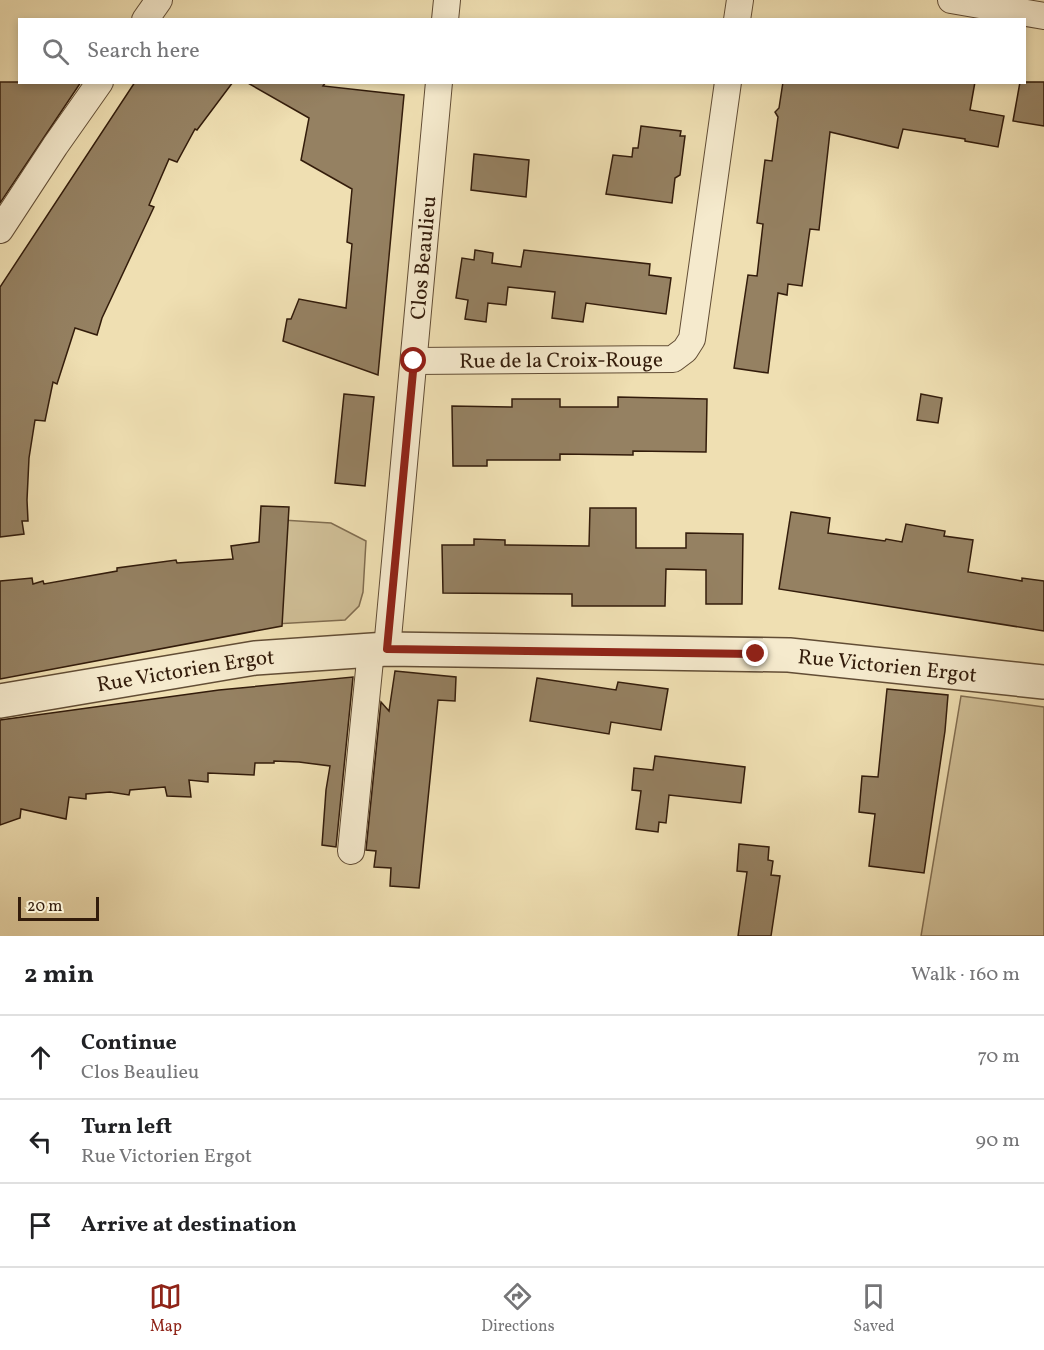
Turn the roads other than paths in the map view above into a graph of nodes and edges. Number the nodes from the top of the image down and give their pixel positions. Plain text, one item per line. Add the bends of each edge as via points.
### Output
1 (159, 0) edge
2 (447, 0) edge
3 (740, 0) edge
4 (951, 0) edge
5 (1044, 16) edge
6 (146, 18) edge
7 (445, 18) edge
8 (737, 18) edge
9 (99, 84) edge
10 (439, 84) edge
11 (728, 84) edge
12 (0, 230) edge
13 (414, 361) junction
14 (379, 649) junction
15 (1044, 682) edge
16 (0, 701) edge
17 (351, 851) dead end

1 - 6 street
2 - 7 street
3 - 8 street
4 - 5 street
9 - 12 street
10 - 13 street, Clos Beaulieu
11 - 13 street, Rue de la Croix-Rouge via 692,339 685,350 674,359
13 - 14 street, Clos Beaulieu
14 - 15 street, Rue Victorien Ergot via 789,655
14 - 16 street, Rue Victorien Ergot via 255,658
14 - 17 street

